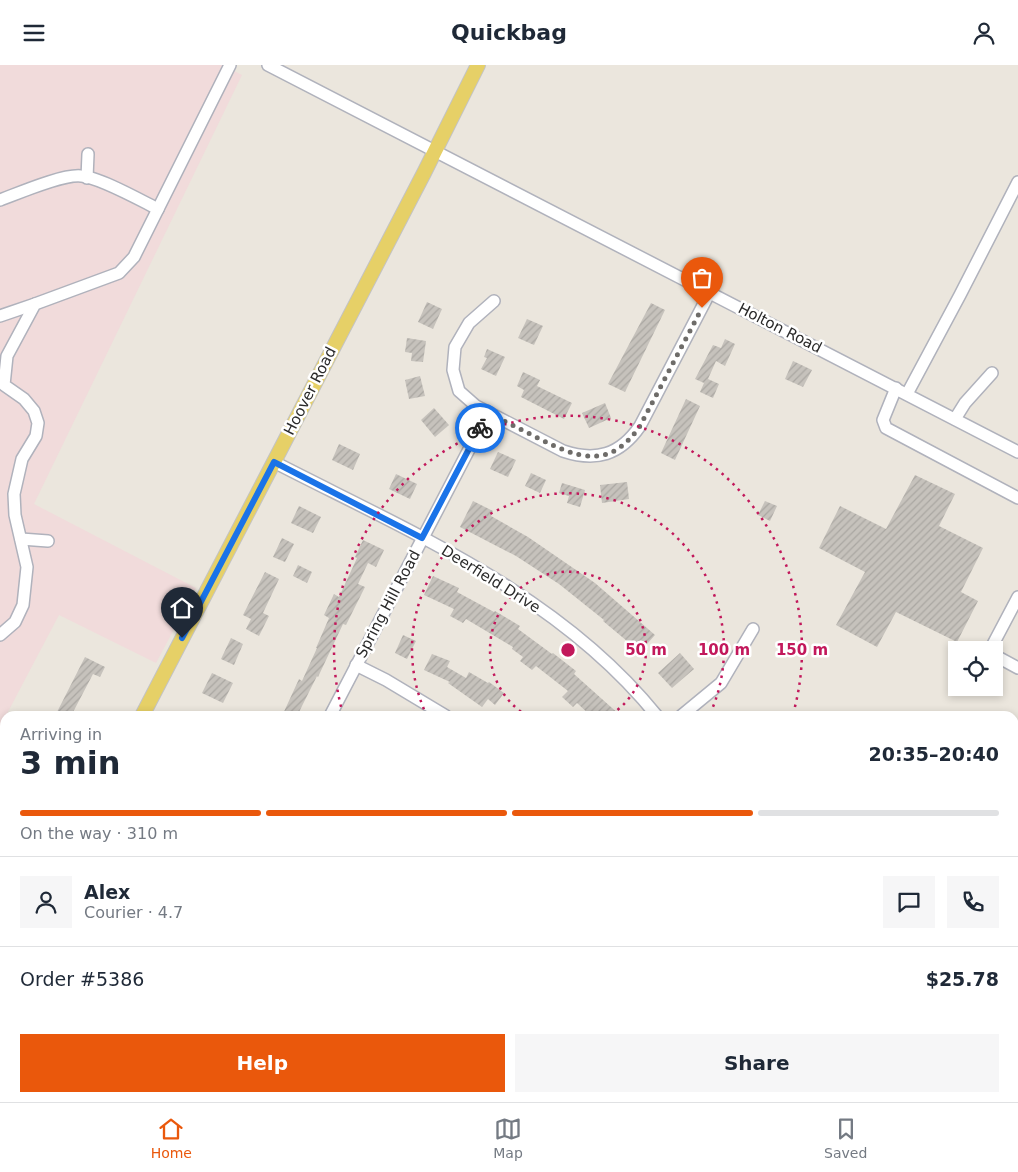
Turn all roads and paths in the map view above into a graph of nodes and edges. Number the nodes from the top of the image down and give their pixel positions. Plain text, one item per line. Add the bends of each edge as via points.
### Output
1 (230, 65) edge
2 (268, 65) edge
3 (478, 65) edge
4 (435, 151) junction
5 (88, 154) dead end
6 (87, 178) junction
7 (1018, 182) edge
8 (0, 199) edge
9 (158, 209) junction
10 (710, 292) junction
11 (494, 301) dead end
12 (35, 304) junction
13 (0, 316) edge
14 (992, 373) dead end
15 (2, 386) edge
16 (896, 388) junction
17 (907, 394) junction
18 (488, 413) junction
19 (955, 419) junction
20 (1018, 452) edge
21 (274, 462) junction
22 (1018, 498) edge
23 (422, 538) junction
24 (21, 539) junction
25 (48, 541) dead end
26 (1018, 597) edge
27 (752, 629) dead end
28 (0, 635) edge
29 (995, 641) edge
30 (1003, 660) edge
31 (356, 665) junction
32 (1018, 668) edge
33 (145, 711) edge
34 (333, 711) edge
35 (438, 711) edge
36 (653, 711) edge
37 (687, 711) edge

1 - 9 street
2 - 4 street, Holton Road
3 - 4 main road, Hoover Road
4 - 10 street, Holton Road
4 - 21 main road, Hoover Road
5 - 6 street
6 - 8 street via 58,179
6 - 9 street
7 - 17 street
9 - 12 street via 134,257 119,273
10 - 16 street, Holton Road
10 - 18 street via 640,426 632,439 620,448 592,457 577,456
11 - 18 street via 469,323 455,347 453,370 460,391
12 - 13 street
12 - 15 street via 7,356
14 - 19 street via 964,403
15 - 24 street via 24,399 34,411 38,423 36,437 22,459 14,494
16 - 17 street, Holton Road
16 - 22 street via 883,420 886,428
17 - 19 street, Holton Road
18 - 23 street, Spring Hill Road
19 - 20 street, Holton Road
21 - 23 street, Deerfield Drive
21 - 33 main road, Hoover Road
23 - 31 street, Spring Hill Road
23 - 36 street, Deerfield Drive via 507,586 566,627
24 - 25 street
24 - 28 street via 27,567 23,605 15,622
26 - 29 street
27 - 37 street via 721,683
30 - 32 street
31 - 34 street, Spring Hill Road
31 - 35 street

